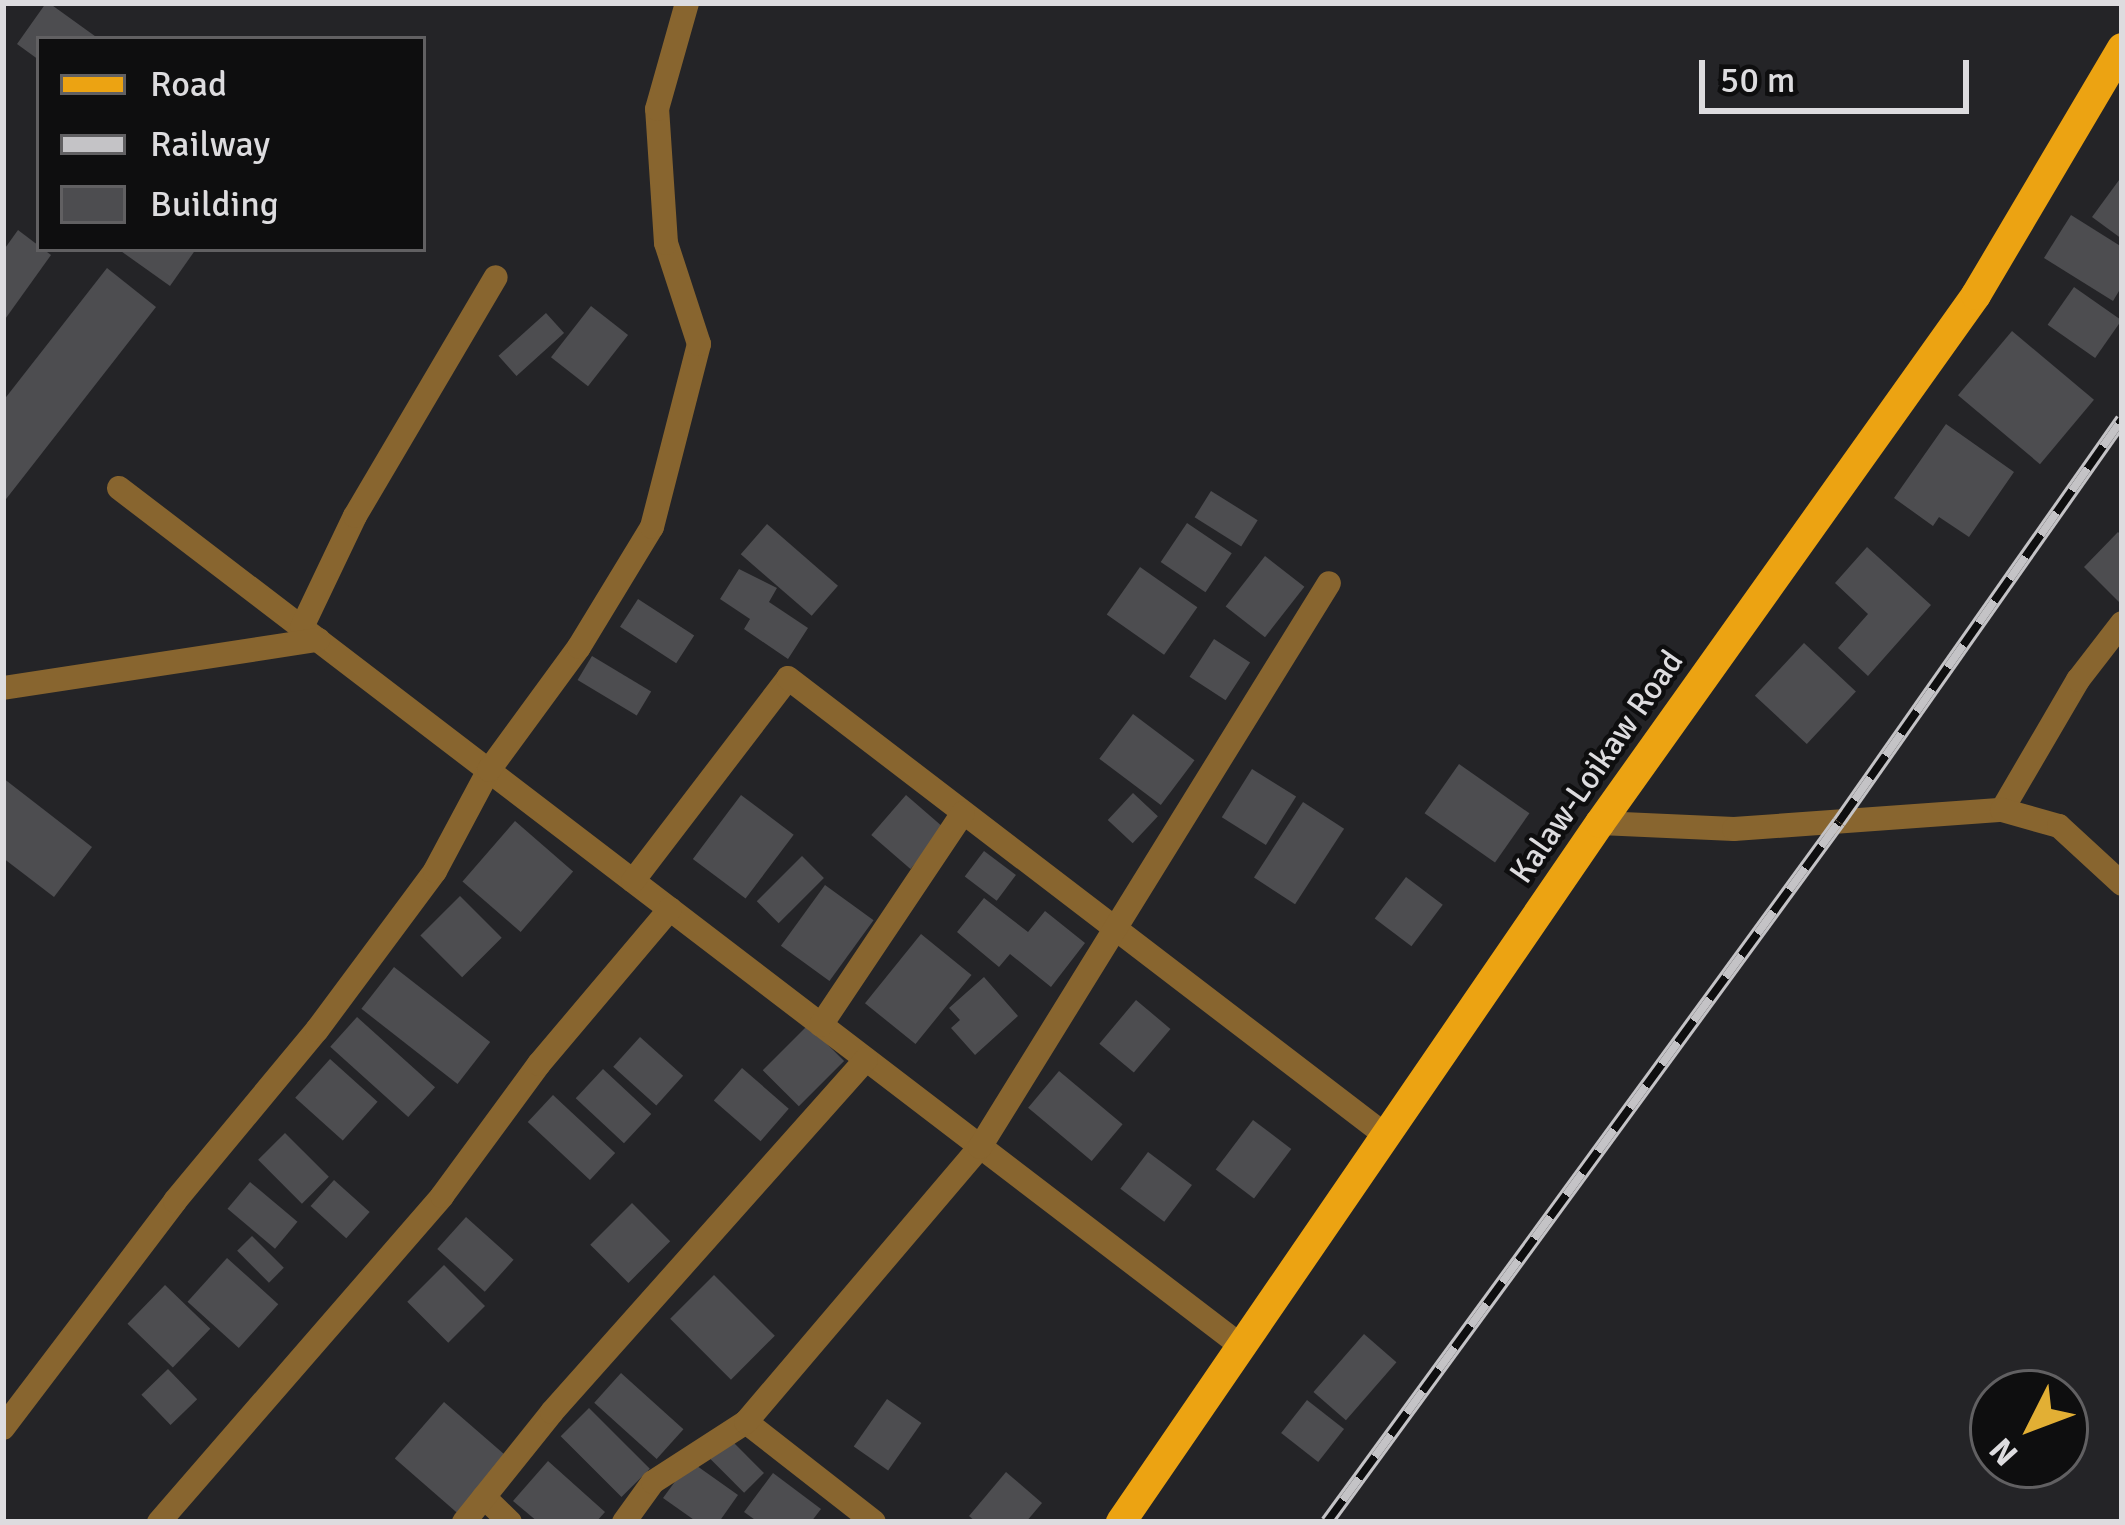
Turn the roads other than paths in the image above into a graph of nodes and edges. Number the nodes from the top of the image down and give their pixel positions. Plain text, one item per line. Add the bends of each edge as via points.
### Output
1 (687, 3) edge
2 (2122, 48) edge
3 (496, 277) dead end
4 (118, 488) dead end
5 (1329, 583) dead end
6 (2122, 623) edge
7 (310, 633) junction
8 (3, 688) edge
9 (489, 770) junction
10 (2002, 810) junction
11 (963, 813) junction
12 (1600, 823) junction
13 (633, 881) junction
14 (2122, 884) edge
15 (670, 909) junction
16 (1115, 929) junction
17 (821, 1025) junction
18 (866, 1060) junction
19 (1385, 1135) junction
20 (980, 1147) junction
21 (1240, 1346) junction
22 (746, 1422) junction
23 (3, 1428) edge
24 (484, 1498) junction
25 (159, 1522) edge
26 (464, 1522) edge
27 (510, 1522) edge
28 (624, 1522) edge
29 (874, 1522) edge
30 (1121, 1522) edge

1 - 9 street via 657,109 666,243 699,344 652,527 579,647
2 - 12 main road, Kalaw-Loikaw Road via 1976,296
3 - 7 street via 355,516
4 - 7 street
5 - 16 street
6 - 10 street via 2078,680
7 - 8 street
7 - 9 street
9 - 13 street
9 - 23 street via 435,871
10 - 12 street via 1734,829
10 - 14 street via 2059,826
11 - 13 street via 788,678
11 - 16 street
11 - 17 street
12 - 19 main road, Kalaw-Loikaw Road
13 - 15 street
15 - 17 street
15 - 25 street via 539,1064 442,1196
16 - 19 street
16 - 20 street
17 - 18 street
18 - 20 street
18 - 24 street
19 - 21 main road, Kalaw-Loikaw Road
20 - 21 street
20 - 22 street
21 - 30 main road, Kalaw-Loikaw Road
22 - 28 street via 652,1482
22 - 29 street
24 - 26 street
24 - 27 street

